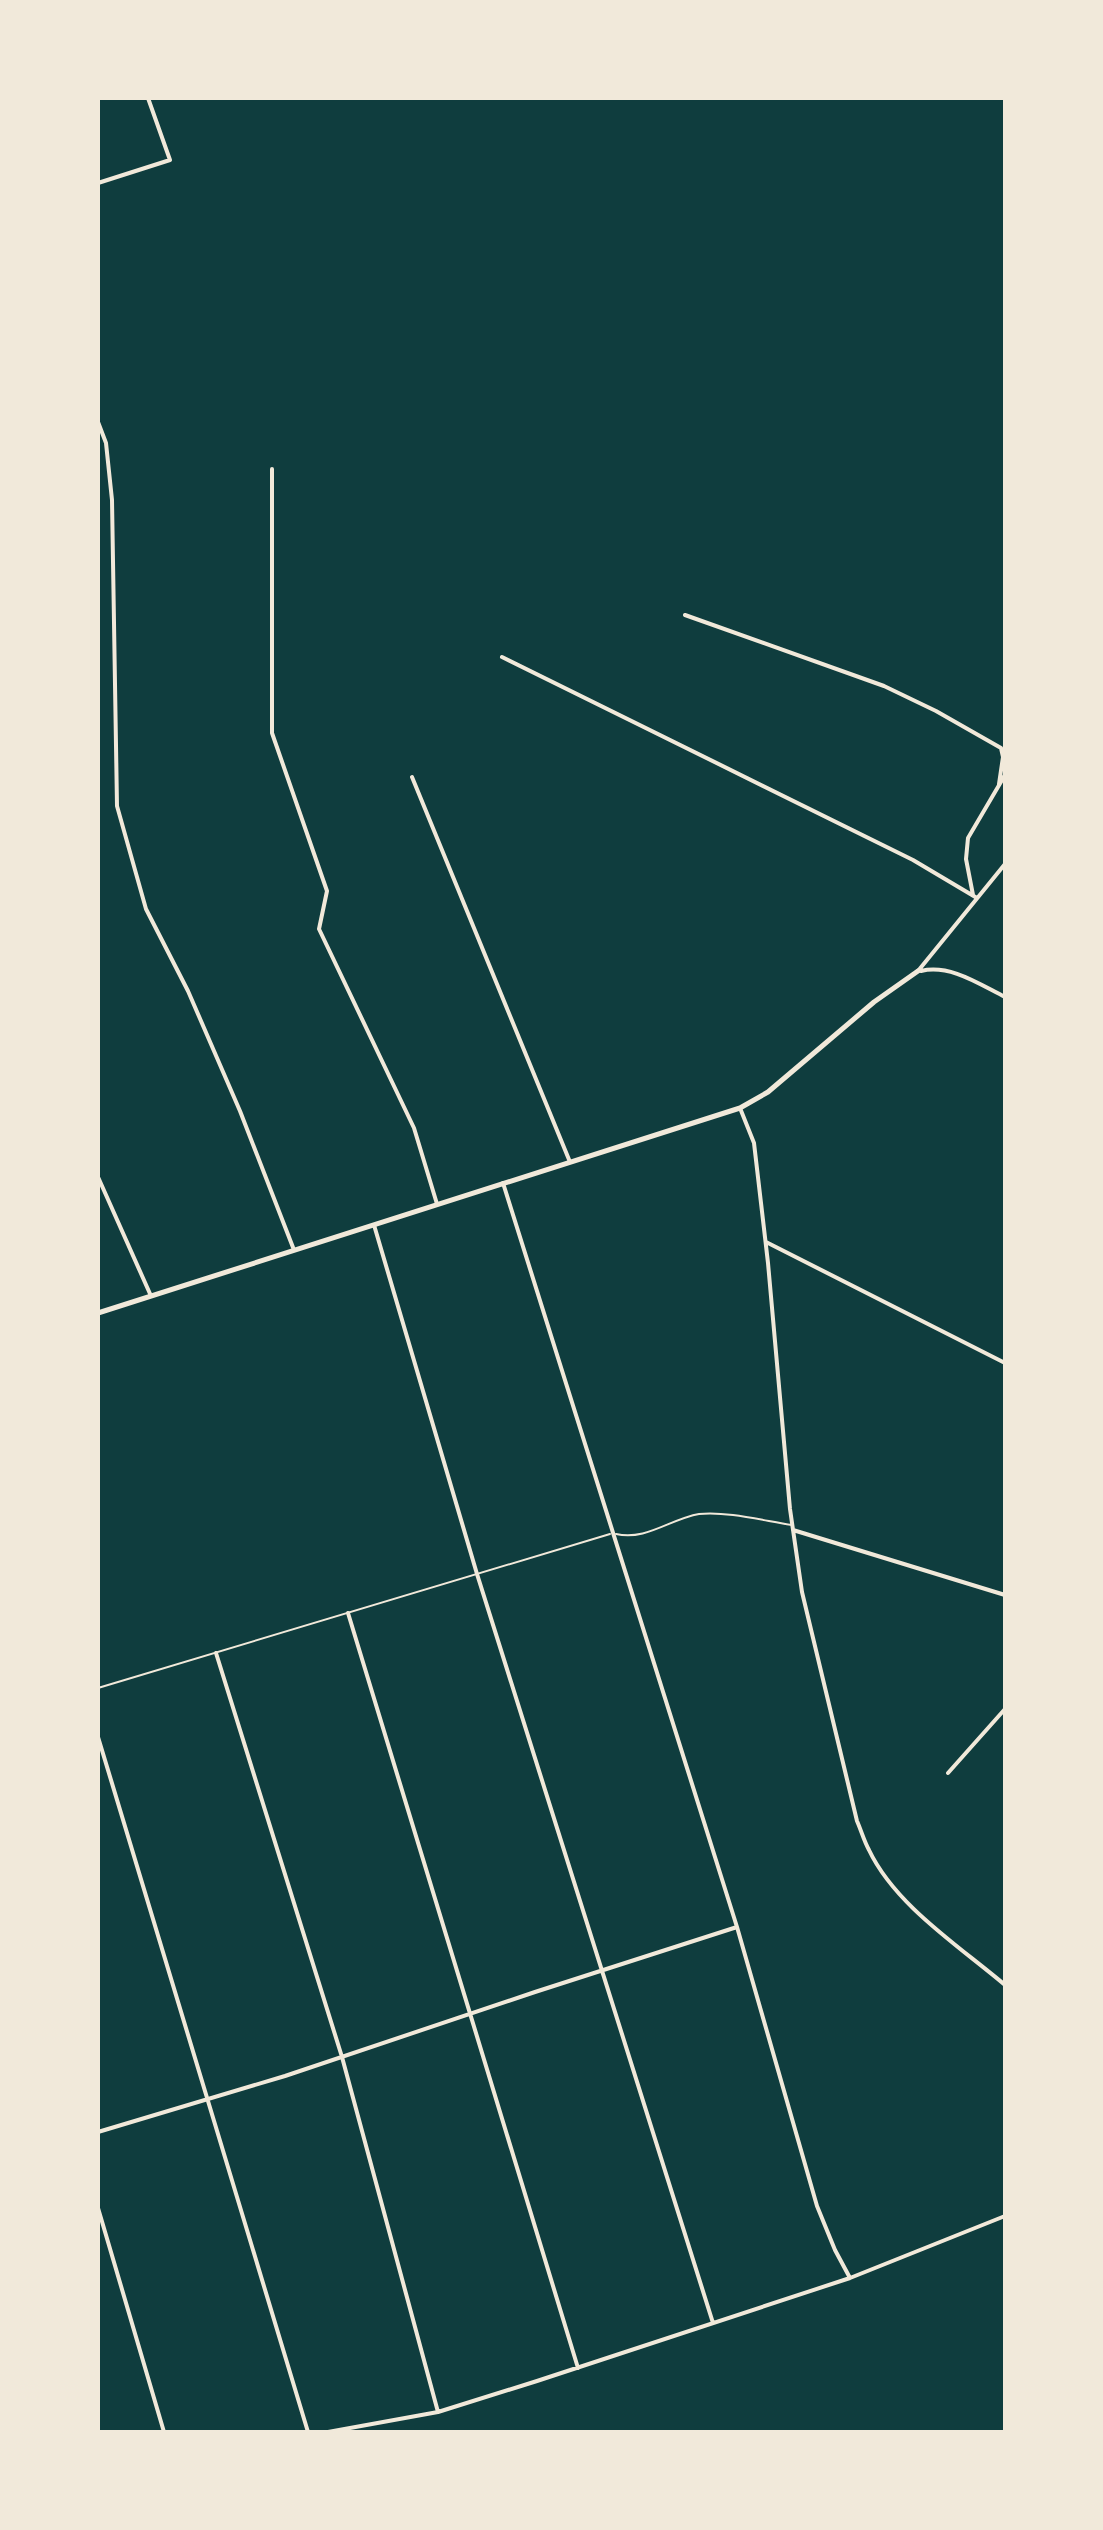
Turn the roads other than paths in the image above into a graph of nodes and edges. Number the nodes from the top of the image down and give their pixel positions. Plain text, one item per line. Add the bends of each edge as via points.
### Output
1 (148, 98) edge
2 (98, 183) edge
3 (98, 422) edge
4 (272, 469) dead end
5 (685, 615) dead end
6 (502, 657) dead end
7 (1005, 775) edge
8 (412, 777) dead end
9 (999, 784) junction
10 (1005, 864) edge
11 (975, 897) junction
12 (918, 971) junction
13 (1005, 997) edge
14 (740, 1108) junction
15 (570, 1162) junction
16 (98, 1177) edge
17 (503, 1183) junction
18 (437, 1204) junction
19 (374, 1224) junction
20 (766, 1242) junction
21 (294, 1250) junction
22 (151, 1296) junction
23 (98, 1313) edge
24 (1005, 1363) edge
25 (793, 1528) junction
26 (613, 1533) junction
27 (477, 1574) junction
28 (1005, 1595) edge
29 (348, 1613) junction
30 (216, 1653) junction
31 (98, 1688) edge
32 (1005, 1709) edge
33 (98, 1737) edge
34 (948, 1773) dead end
35 (737, 1927) junction
36 (603, 1970) junction
37 (1005, 1985) edge
38 (470, 2013) junction
39 (342, 2057) junction
40 (207, 2099) junction
41 (98, 2132) edge
42 (98, 2208) edge
43 (1005, 2216) edge
44 (850, 2278) junction
45 (713, 2323) junction
46 (578, 2368) junction
47 (438, 2412) junction
48 (164, 2432) edge
49 (308, 2432) edge
50 (328, 2432) edge

1 - 2 street via 170,160
3 - 21 street via 106,443 113,512 117,806 146,909 240,1111
4 - 18 street via 272,733 327,891 319,929 414,1128
5 - 9 street via 884,686 936,711 1001,748
6 - 11 street via 903,855
7 - 9 street
8 - 15 street
9 - 11 street via 968,838 966,859
10 - 11 street
11 - 12 street
12 - 13 street via 957,974
12 - 14 street via 768,1092
14 - 15 street
14 - 20 street via 754,1143
15 - 17 street
16 - 22 street
17 - 18 street
17 - 26 street
18 - 19 street
19 - 21 street
19 - 27 street
20 - 24 street
20 - 25 street
21 - 22 street
22 - 23 street
25 - 26 lane via 712,1514 632,1537
25 - 28 street
25 - 37 street via 806,1606 869,1852 911,1905
26 - 27 lane
26 - 35 street
27 - 29 lane
27 - 36 street
29 - 30 lane
29 - 38 street
30 - 31 lane
30 - 39 street
32 - 34 street
33 - 40 street
35 - 36 street
35 - 44 street via 817,2206
36 - 38 street
36 - 45 street
38 - 39 street
38 - 46 street
39 - 40 street
39 - 47 street
40 - 41 street
40 - 49 street
42 - 48 street
43 - 44 street
44 - 45 street
45 - 46 street
46 - 47 street
47 - 50 street

